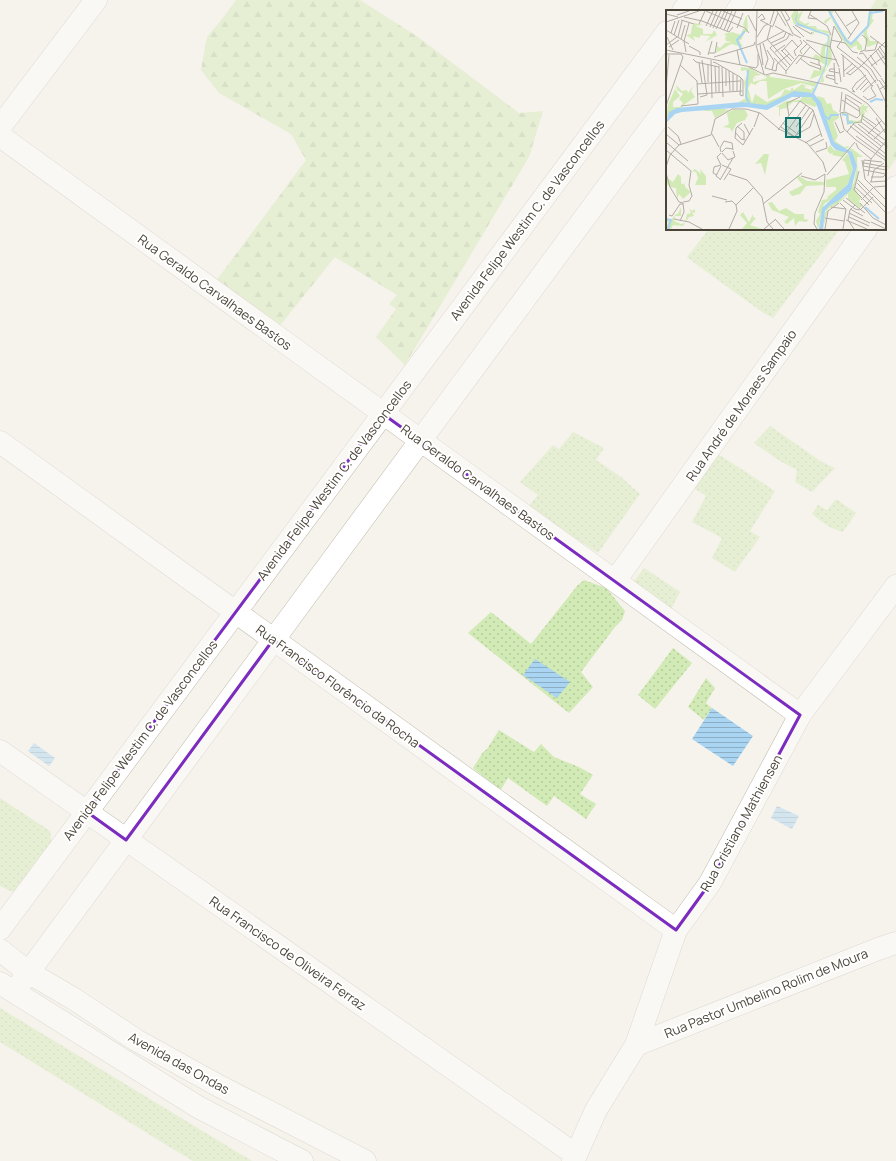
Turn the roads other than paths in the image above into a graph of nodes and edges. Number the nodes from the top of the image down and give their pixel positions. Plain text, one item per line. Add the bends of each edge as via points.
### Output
1 (96, 0) edge
2 (691, 0) edge
3 (745, 0) edge
4 (683, 10) edge
5 (738, 10) edge
6 (666, 33) edge
7 (666, 107) edge
8 (0, 127) edge
9 (0, 136) edge
10 (896, 187) edge
11 (886, 201) edge
12 (865, 230) edge
13 (383, 414) junction
14 (420, 440) junction
15 (0, 442) edge
16 (615, 582) junction
17 (896, 586) edge
18 (236, 612) junction
19 (273, 640) junction
20 (800, 715) junction
21 (0, 751) edge
22 (87, 812) junction
23 (126, 840) junction
24 (0, 929) edge
25 (676, 930) junction
26 (896, 943) edge
27 (0, 950) edge
28 (28, 972) junction
29 (7, 988) edge
30 (636, 1045) junction
31 (574, 1158) edge
32 (302, 1161) edge
33 (366, 1161) edge

1 - 8 street
2 - 4 street
3 - 5 street
6 - 13 street, Avenida Felipe Westim C. de Vasconcellos
7 - 14 street
9 - 13 street, Rua Geraldo Carvalhaes Bastos
10 - 11 street
12 - 16 street, Rua André de Moraes Sampaio
13 - 14 street, Rua Geraldo Carvalhaes Bastos
13 - 18 street, Avenida Felipe Westim C. de Vasconcellos
14 - 16 street, Rua Geraldo Carvalhaes Bastos
14 - 19 street
15 - 18 street, Rua Francisco Florêncio da Rocha
16 - 20 street, Rua Geraldo Carvalhaes Bastos
17 - 20 street, Rua Cristiano Mathiensen
18 - 19 street, Rua Francisco Florêncio da Rocha
18 - 22 street, Avenida Felipe Westim C. de Vasconcellos
19 - 23 street
19 - 25 street, Rua Francisco Florêncio da Rocha
20 - 25 street, Rua Cristiano Mathiensen via 710,883
21 - 22 street, Rua Francisco de Oliveira Ferraz
22 - 23 street, Rua Francisco de Oliveira Ferraz
22 - 24 street, Avenida Felipe Westim C. de Vasconcellos
23 - 28 street
23 - 31 street, Rua Francisco de Oliveira Ferraz
25 - 30 street, Rua Cristiano Mathiensen
26 - 30 street, Rua Pastor Umbelino Rolim de Moura
27 - 28 street, Avenida das Ondas
28 - 29 street
28 - 33 street, Avenida das Ondas via 136,1040
29 - 32 street, Avenida das Ondas via 198,1107
30 - 31 street, Rua Cristiano Mathiensen via 596,1110

